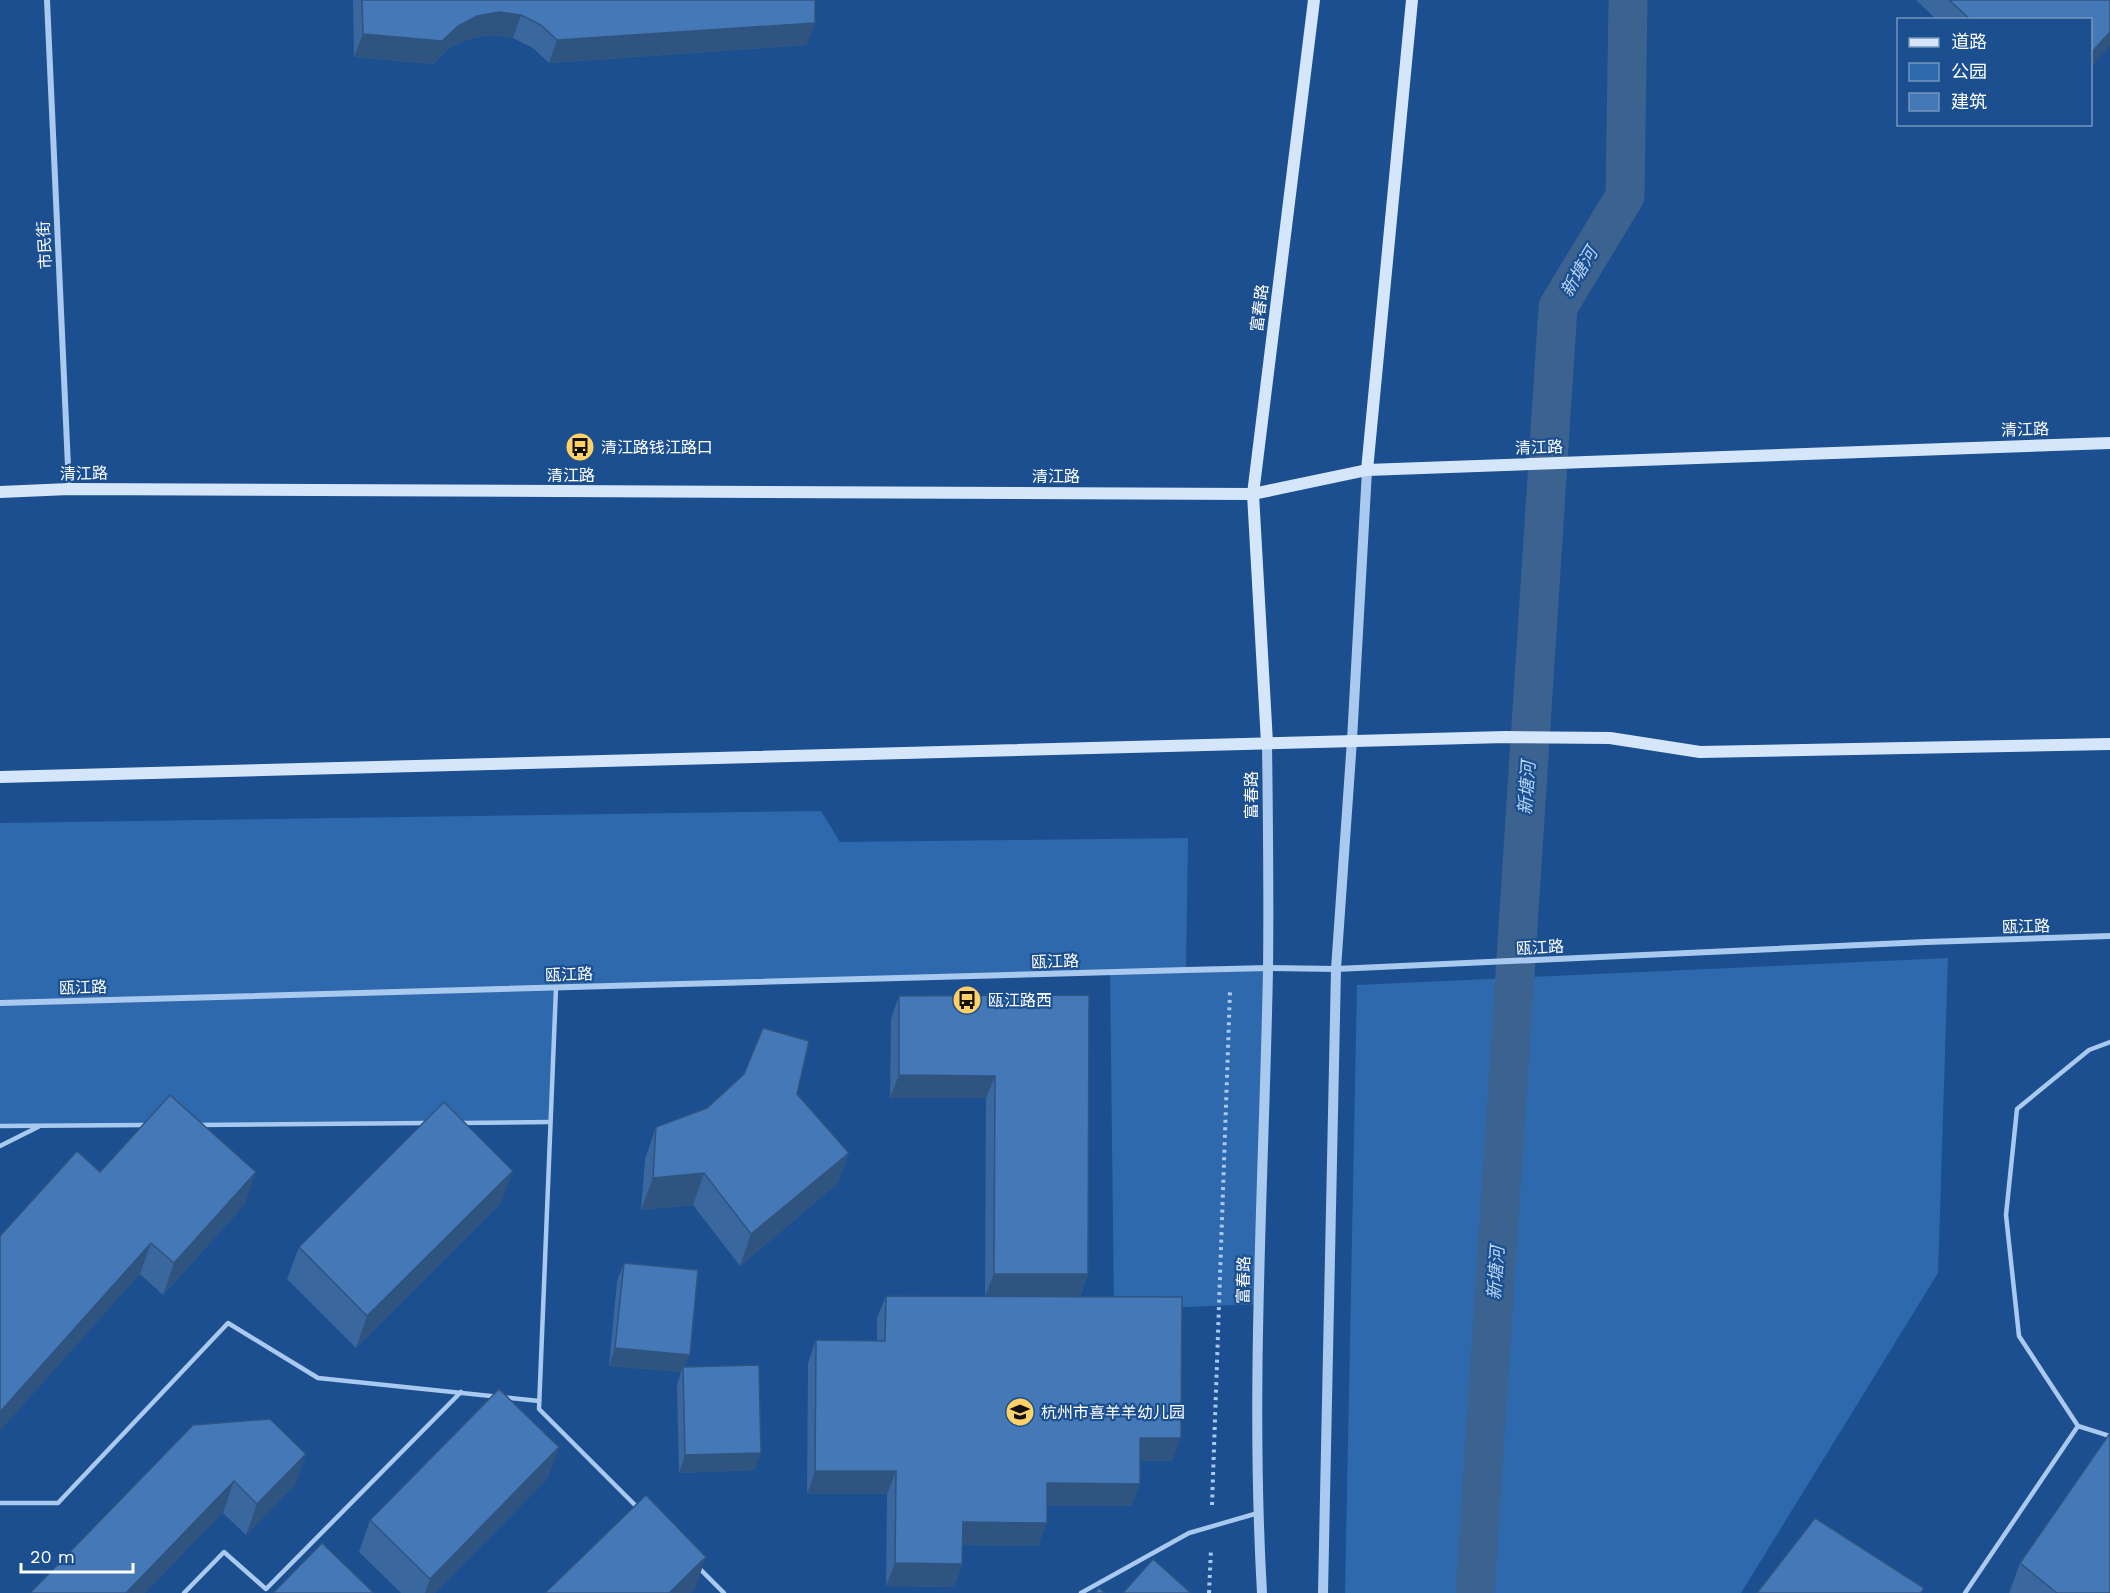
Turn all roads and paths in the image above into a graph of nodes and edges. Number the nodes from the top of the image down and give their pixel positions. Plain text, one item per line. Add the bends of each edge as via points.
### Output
1 (47, 0) edge
2 (1314, 0) edge
3 (1412, 0) edge
4 (2110, 443) edge
5 (1367, 470) junction
6 (69, 489) junction
7 (0, 492) edge
8 (1253, 494) junction
9 (1352, 740) junction
10 (1267, 743) junction
11 (2110, 744) edge
12 (0, 777) edge
13 (2110, 936) edge
14 (1268, 968) junction
15 (1231, 969) junction
16 (1336, 969) junction
17 (556, 988) junction
18 (0, 1003) edge
19 (2110, 1042) edge
20 (550, 1122) junction
21 (432, 1123) edge
22 (456, 1123) edge
23 (159, 1125) edge
24 (195, 1125) edge
25 (0, 1126) edge
26 (40, 1126) junction
27 (0, 1146) edge
28 (461, 1392) junction
29 (539, 1401) junction
30 (2078, 1426) junction
31 (2110, 1436) edge
32 (0, 1503) edge
33 (1258, 1513) junction
34 (648, 1518) edge
35 (1212, 1526) junction
36 (690, 1560) edge
37 (184, 1593) edge
38 (724, 1593) edge
39 (1082, 1593) edge
40 (1209, 1593) edge
41 (1262, 1593) edge
42 (1323, 1593) edge
43 (1965, 1593) edge

1 - 6 street, 市民街
2 - 8 main road, 富春路
3 - 5 main road
4 - 5 main road, 清江路
5 - 8 main road, 清江路
5 - 9 street
6 - 7 main road, 清江路
6 - 8 main road, 清江路
8 - 10 main road, 富春路
9 - 10 main road
9 - 11 main road via 1610,738 1700,752
9 - 16 street
10 - 12 main road
10 - 14 street, 富春路
13 - 16 street, 瓯江路
14 - 15 street, 瓯江路
14 - 16 street, 瓯江路
14 - 33 street, 富春路
15 - 17 street, 瓯江路
15 - 35 path
16 - 42 street
17 - 18 street, 瓯江路
17 - 20 lane
19 - 30 lane via 2089,1050 2017,1109 2006,1215 2019,1336
20 - 22 lane
20 - 29 lane
21 - 24 lane
23 - 26 lane
25 - 26 lane
26 - 27 lane
28 - 29 lane
28 - 32 lane via 318,1378 228,1323 58,1503
28 - 37 lane via 266,1589 224,1551
29 - 34 lane via 539,1409
30 - 31 lane
30 - 43 lane
33 - 35 lane
33 - 41 street, 富春路
35 - 39 lane via 1189,1533
35 - 40 path
36 - 38 lane

